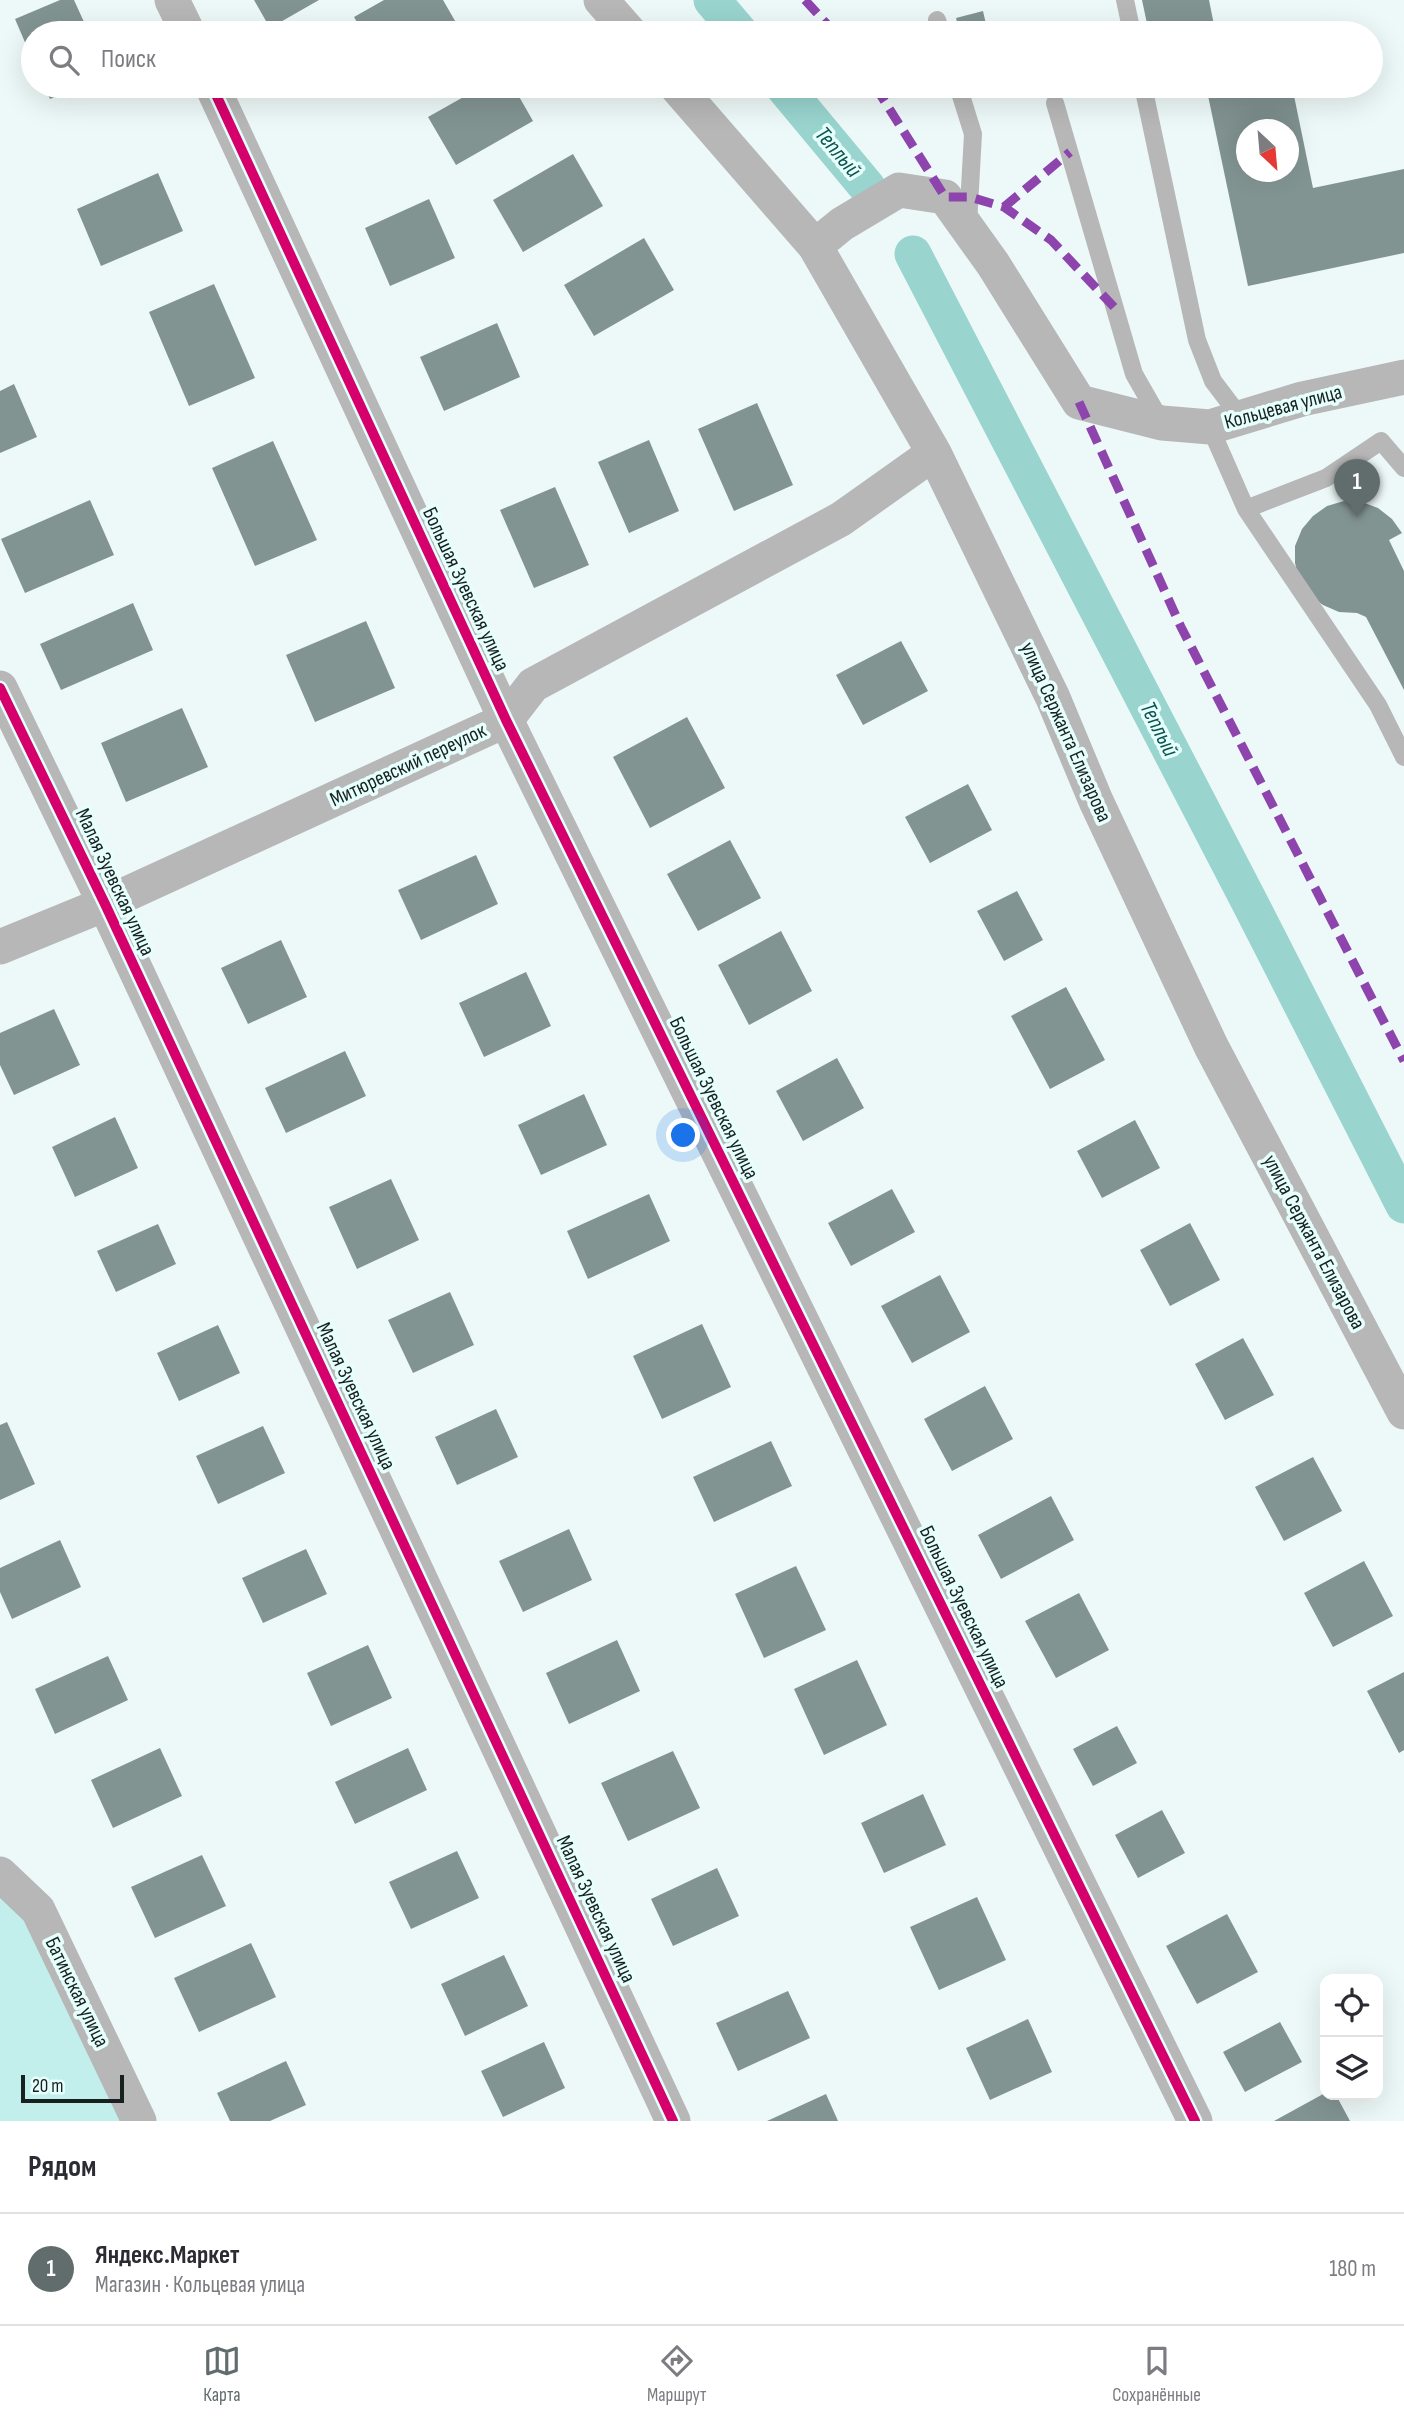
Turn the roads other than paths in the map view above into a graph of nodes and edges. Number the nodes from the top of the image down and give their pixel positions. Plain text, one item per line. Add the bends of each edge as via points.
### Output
1 (172, 0) edge
2 (601, 0) edge
3 (1125, 0) edge
4 (182, 21) edge
5 (619, 21) edge
6 (1129, 21) edge
7 (218, 98) edge
8 (686, 98) edge
9 (962, 98) edge
10 (1146, 98) edge
11 (1055, 103) dead end
12 (968, 228) junction
13 (815, 246) junction
14 (1404, 377) edge
15 (1161, 423) junction
16 (1226, 423) junction
17 (934, 453) junction
18 (1404, 468) edge
19 (1246, 509) junction
20 (0, 688) edge
21 (506, 720) junction
22 (1404, 757) edge
23 (105, 904) junction
24 (0, 947) edge
25 (1404, 1412) edge
26 (0, 1874) edge
27 (139, 2121) edge
28 (673, 2121) edge
29 (1195, 2121) edge

1 - 4 street
2 - 5 street
3 - 6 lane
7 - 21 street, Большая Зуевская улица
8 - 13 street, улица Сержанта Елизарова
9 - 12 lane via 973,134
10 - 16 lane via 1197,340
11 - 15 lane via 1134,374
12 - 13 street, Кольцевая улица via 944,197 899,190
12 - 15 street, Кольцевая улица via 1079,402
13 - 17 street, улица Сержанта Елизарова
14 - 16 street, Кольцевая улица via 1302,399
15 - 16 street, Кольцевая улица
16 - 19 lane
17 - 21 street, Митюревский переулок via 841,519 533,685
17 - 25 street, улица Сержанта Елизарова via 1053,698 1211,1046
18 - 19 lane via 1381,441 1326,478
19 - 22 lane via 1378,705
20 - 23 street, Малая Зуевская улица
21 - 23 street, Митюревский переулок
21 - 29 street, Большая Зуевская улица
23 - 24 street, Митюревский переулок
23 - 28 street, Малая Зуевская улица
26 - 27 street, Батинская улица via 38,1910

